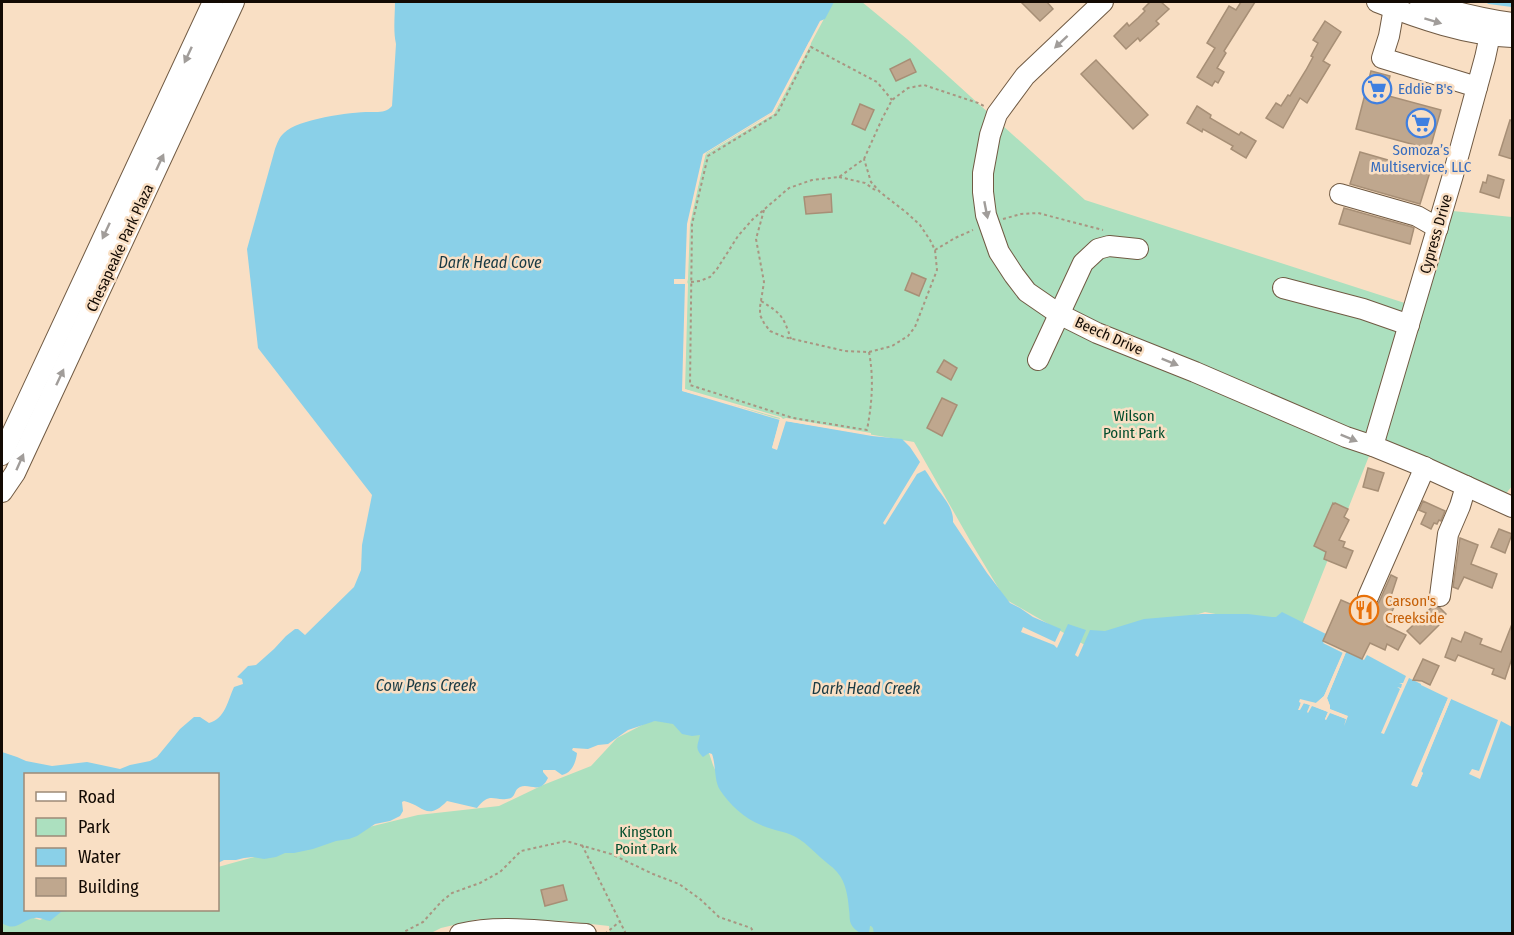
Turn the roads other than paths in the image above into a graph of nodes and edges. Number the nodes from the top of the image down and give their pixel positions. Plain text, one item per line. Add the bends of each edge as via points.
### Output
1 (210, 2) edge
2 (234, 2) edge
3 (1103, 2) edge
4 (1420, 2) edge
5 (1386, 5) edge
6 (1499, 27) edge
7 (1512, 37) edge
8 (1476, 87) junction
9 (1340, 194) dead end
10 (1438, 228) junction
11 (1138, 249) dead end
12 (1283, 288) dead end
13 (1059, 314) junction
14 (1409, 325) junction
15 (1038, 360) dead end
16 (10, 414) edge
17 (35, 430) junction
18 (1374, 446) junction
19 (2, 455) edge
20 (1425, 467) junction
21 (1466, 486) junction
22 (2, 492) edge
23 (1508, 498) edge
24 (1440, 596) dead end
25 (1368, 597) dead end
26 (520, 931) edge
27 (460, 933) edge
28 (586, 933) edge

1 -> 16 street, Chesapeake Park Plaza
17 -> 2 street, Chesapeake Park Plaza
3 -> 13 street, Beech Drive via 1007,98 990,135 983,173 989,223 999,252 1027,292
4 - 6 street
5 -> 6 street via 1449,26
5 - 8 street via 1389,36 1382,58
6 - 7 street
6 - 8 street, Cypress Drive
8 - 10 street, Cypress Drive
9 - 10 street via 1417,216
10 - 14 street, Cypress Drive
11 - 13 street via 1098,249 1083,263
12 - 14 street
13 - 15 street
13 -> 18 street, Beech Drive
14 - 18 street, Cypress Drive
16 - 17 street
16 - 19 street, Chesapeake Park Plaza
22 -> 17 street, Chesapeake Park Plaza
18 - 20 street, Beech Drive
20 - 21 street, Beech Drive
20 - 25 street
21 - 23 street, Beech Drive
21 - 24 street via 1448,534
26 - 27 street via 486,929
26 - 28 street

